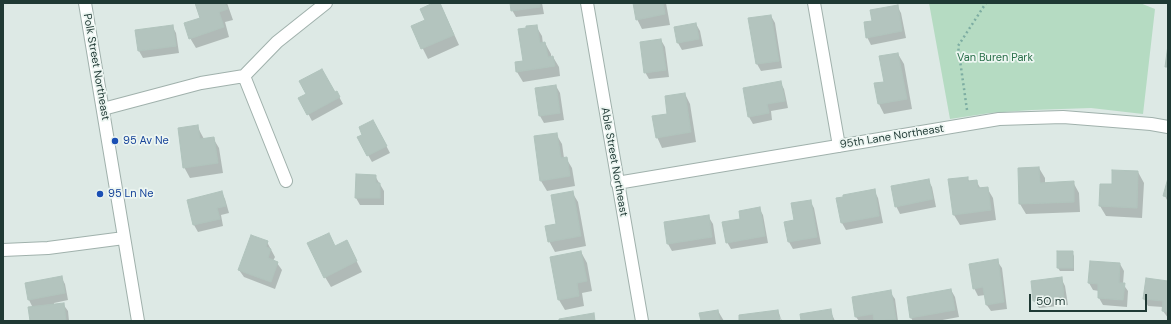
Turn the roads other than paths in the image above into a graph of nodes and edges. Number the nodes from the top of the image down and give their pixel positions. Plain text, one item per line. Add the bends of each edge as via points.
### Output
1 (85, 3) edge
2 (326, 3) edge
3 (587, 3) edge
4 (814, 3) edge
5 (244, 76) junction
6 (103, 109) junction
7 (1168, 127) edge
8 (839, 146) junction
9 (286, 181) dead end
10 (618, 183) junction
11 (124, 238) junction
12 (3, 250) edge
13 (138, 321) edge
14 (642, 321) edge

1 - 6 street, Polk Street Northeast
2 - 5 street via 276,42
3 - 10 street, Able Street Northeast
4 - 8 street
5 - 6 street via 201,83
5 - 9 street
6 - 11 street, Polk Street Northeast
7 - 8 street, 95th Lane Northeast via 1063,117 999,119
8 - 10 street, 95th Lane Northeast
10 - 14 street, Able Street Northeast
11 - 12 street via 48,248
11 - 13 street, Polk Street Northeast

